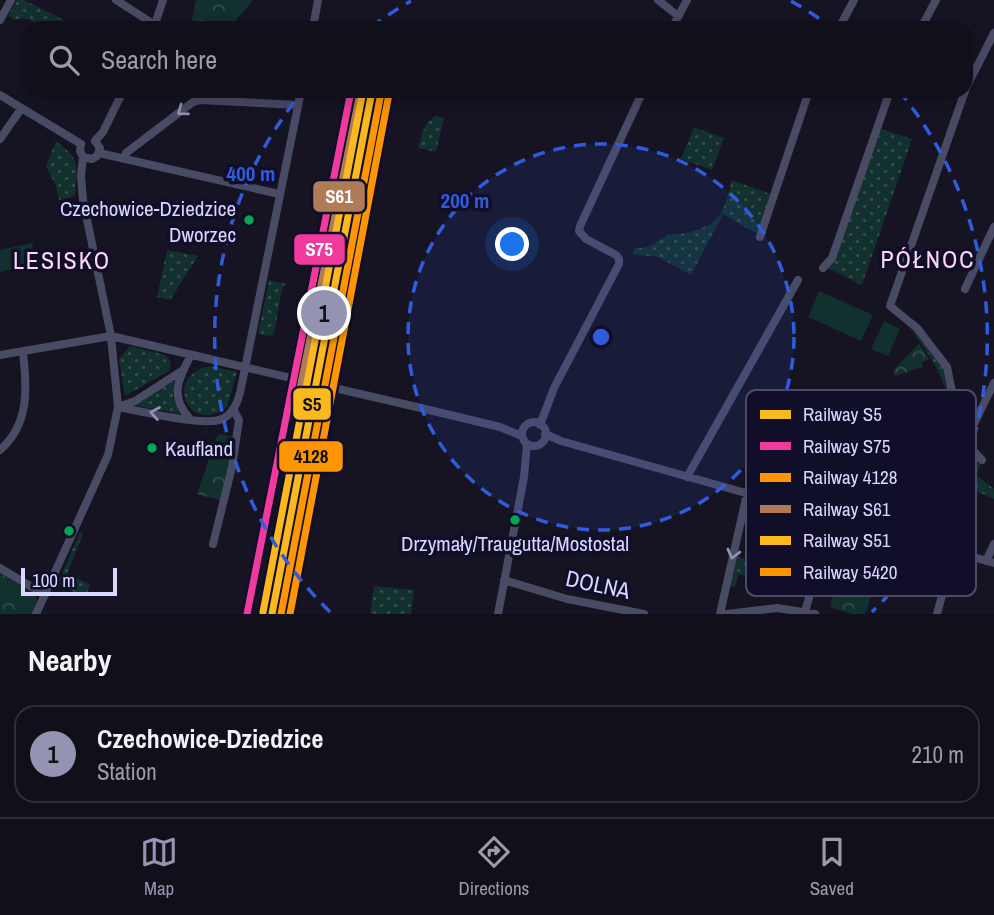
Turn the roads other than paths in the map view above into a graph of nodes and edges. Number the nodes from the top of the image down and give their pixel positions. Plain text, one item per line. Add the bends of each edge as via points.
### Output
1 (11, 0) edge
2 (116, 0) edge
3 (163, 0) edge
4 (318, 0) edge
5 (658, 0) edge
6 (688, 0) edge
7 (854, 0) edge
8 (936, 0) edge
9 (678, 16) junction
10 (0, 20) edge
11 (148, 21) edge
12 (157, 21) edge
13 (314, 21) edge
14 (676, 21) edge
15 (843, 21) edge
16 (925, 21) edge
17 (994, 33) edge
18 (973, 74) edge
19 (0, 95) edge
20 (120, 98) edge
21 (300, 98) edge
22 (640, 98) edge
23 (807, 98) edge
24 (888, 98) edge
25 (962, 98) edge
26 (298, 106) junction
27 (21, 109) junction
28 (0, 139) edge
29 (95, 141) junction
30 (81, 144) junction
31 (91, 156) junction
32 (124, 159) junction
33 (279, 194) junction
34 (994, 227) edge
35 (760, 237) dead end
36 (823, 268) dead end
37 (798, 280) dead end
38 (965, 289) dead end
39 (111, 336) junction
40 (23, 352) junction
41 (0, 355) edge
42 (191, 355) junction
43 (183, 370) junction
44 (994, 383) edge
45 (952, 390) edge
46 (118, 407) junction
47 (233, 409) junction
48 (191, 419) junction
49 (976, 420) edge
50 (538, 424) junction
51 (523, 432) junction
52 (538, 441) junction
53 (0, 450) edge
54 (976, 454) edge
55 (982, 460) dead end
56 (687, 477) junction
57 (746, 494) edge
58 (746, 498) edge
59 (213, 544) dead end
60 (994, 544) edge
61 (990, 562) edge
62 (0, 568) edge
63 (504, 580) junction
64 (45, 595) junction
65 (810, 596) edge
66 (942, 596) edge
67 (805, 612) junction
68 (36, 614) edge
69 (498, 614) edge
70 (644, 614) edge
71 (720, 614) edge
72 (727, 614) edge
73 (815, 614) edge
74 (937, 614) edge

1 - 10 street
2 - 11 street
3 - 12 street
4 - 13 street
5 - 9 street
6 - 9 street
7 - 15 street
8 - 16 street
9 - 14 street
17 - 18 street
19 - 27 street
20 - 29 street
21 - 26 street
22 - 50 street via 579,231 617,255 619,264
23 - 35 street
24 - 36 street via 832,258
25 - 45 street via 890,306 917,328 947,367
26 -> 32 street via 201,100 126,153
26 - 33 street
27 - 28 street
27 - 30 street
29 - 30 street
29 - 31 street via 100,148
30 - 31 street via 80,150
31 - 32 street
31 - 39 street via 83,200
32 - 33 street
33 - 47 street via 239,398
34 - 38 street
37 - 56 street
39 - 40 street
39 - 42 street
39 - 46 street
40 - 41 street
40 - 53 street via 27,386 23,413 16,431
42 - 43 street
42 - 51 street, bridge
43 - 46 street
43 - 48 street via 177,393
44 - 49 street
48 -> 46 street
46 - 64 street via 108,455
47 - 48 street via 214,422
47 - 59 street via 239,420
50 - 51 street via 528,424
50 - 52 street
51 - 52 street
52 - 56 street via 561,442
52 - 63 street via 524,477
54 - 55 street
56 - 57 street
58 -> 71 street
60 - 61 street
62 - 64 street
63 - 69 street
63 - 70 street, DOLNA via 567,599
64 - 68 street
65 - 67 street
66 - 74 street
67 - 72 street via 777,608
67 - 73 street

